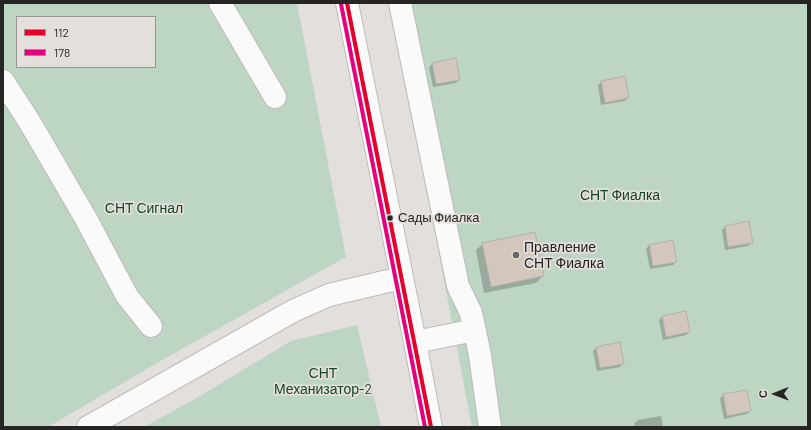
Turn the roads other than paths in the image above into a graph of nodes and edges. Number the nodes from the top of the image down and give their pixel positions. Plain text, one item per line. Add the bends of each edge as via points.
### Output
1 (220, 3) edge
2 (347, 3) edge
3 (400, 3) edge
4 (3, 81) edge
5 (275, 97) dead end
6 (401, 278) junction
7 (151, 326) dead end
8 (474, 330) junction
9 (415, 342) junction
10 (88, 427) edge
11 (431, 427) edge
12 (490, 427) edge

1 - 5 street
2 - 6 street
3 - 8 street via 458,286 472,312
4 - 7 street via 85,217 128,296
6 - 9 street
6 - 10 street via 328,295 293,311
8 - 9 street
8 - 12 street
9 - 11 street

